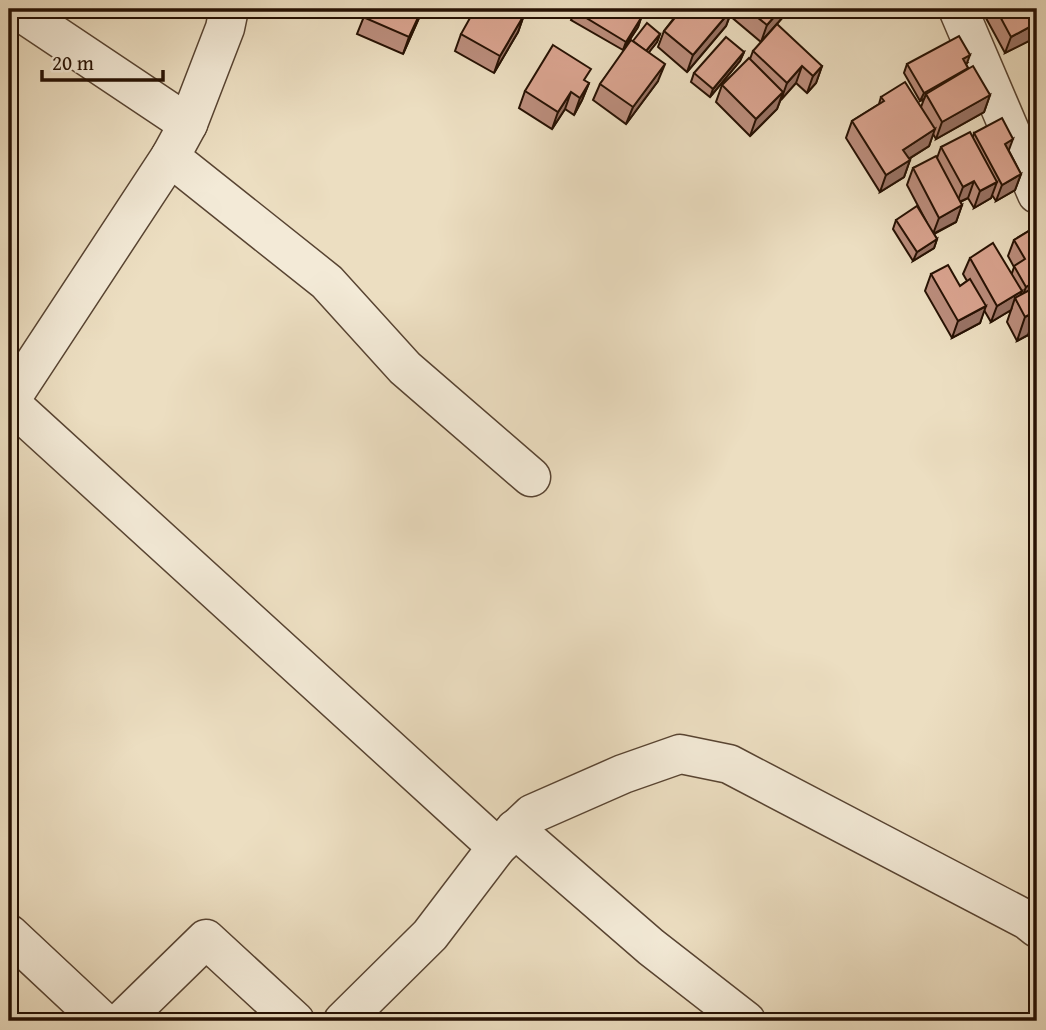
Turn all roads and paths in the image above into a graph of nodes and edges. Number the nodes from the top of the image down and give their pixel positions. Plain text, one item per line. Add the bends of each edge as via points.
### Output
1 (16, 9) edge
2 (229, 9) edge
3 (958, 9) edge
4 (188, 124) junction
5 (170, 157) junction
6 (1037, 194) edge
7 (9, 402) edge
8 (531, 477) dead end
9 (506, 838) junction
10 (1034, 917) edge
11 (9, 934) edge
12 (102, 1021) edge
13 (122, 1021) edge
14 (295, 1021) edge
15 (343, 1021) edge
16 (746, 1021) edge

1 - 4 street
2 - 4 street via 226,28
3 - 6 street
4 - 5 street
5 - 7 street
5 - 8 street via 327,282 405,368
7 - 9 street
9 - 10 street via 532,814 680,754 729,764
9 - 15 street via 430,934
9 - 16 street
11 - 12 street
13 - 14 street via 206,939

